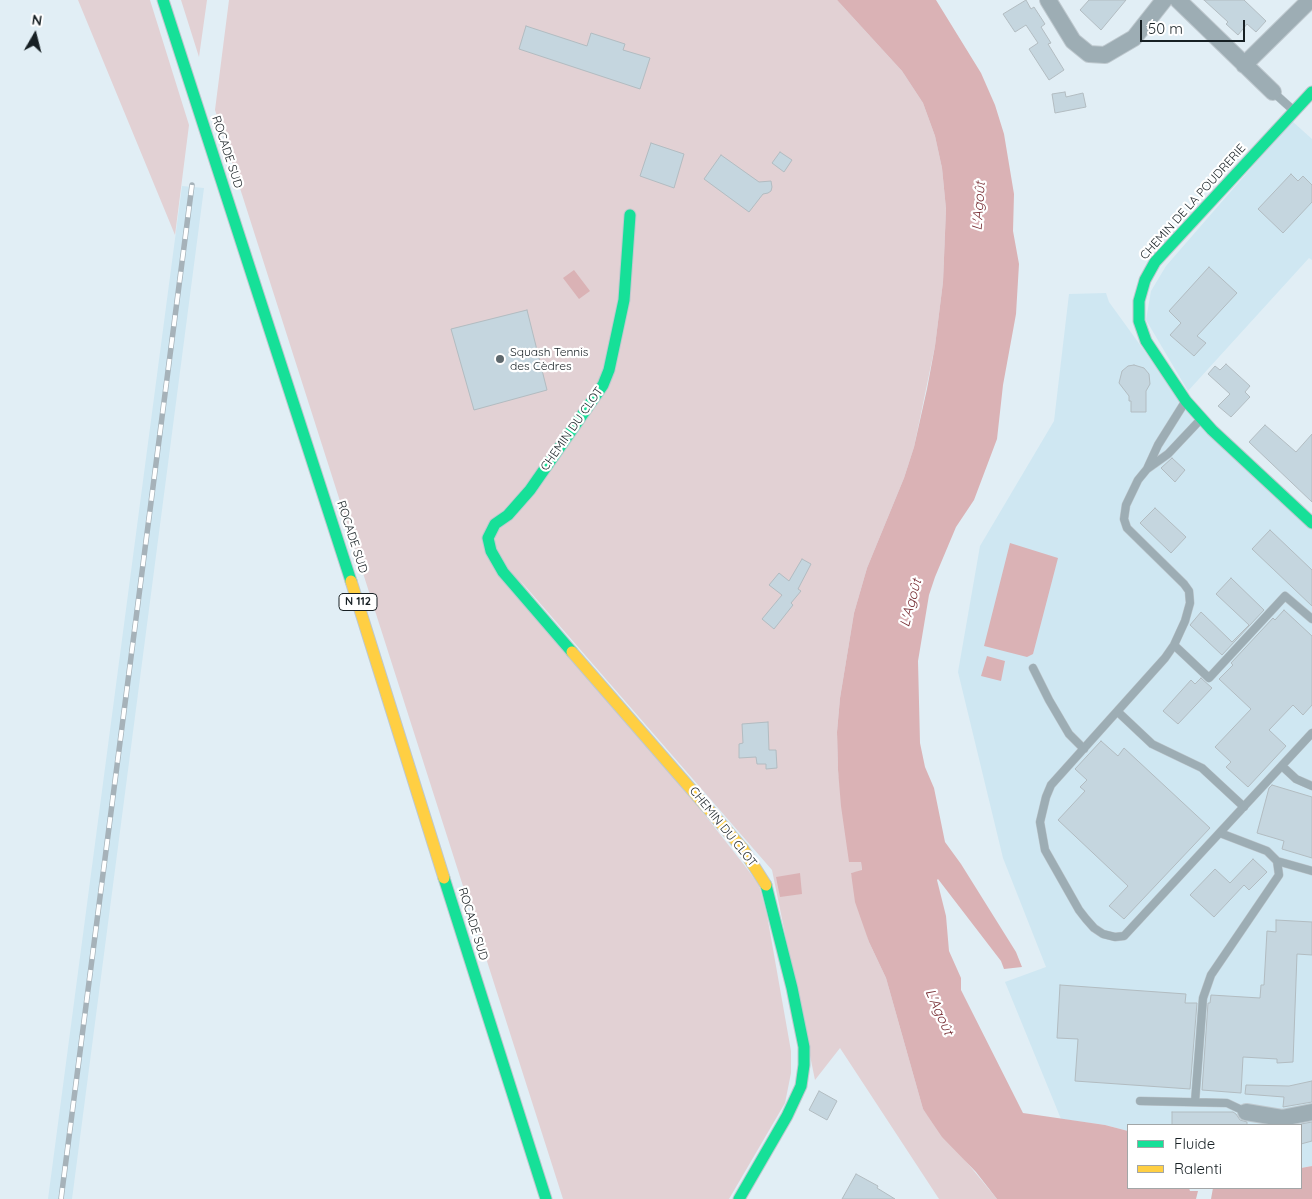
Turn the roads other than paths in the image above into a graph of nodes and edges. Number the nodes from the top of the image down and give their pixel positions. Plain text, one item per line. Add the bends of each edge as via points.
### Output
1 (163, 0) edge
2 (1048, 0) edge
3 (1164, 0) edge
4 (1178, 0) edge
5 (1310, 0) edge
6 (1244, 65) junction
7 (1273, 92) joint
8 (1312, 92) edge
9 (1294, 111) junction
10 (630, 215) dead end
11 (1186, 401) junction
12 (1202, 418) junction
13 (1147, 469) junction
14 (508, 515) joint
15 (1312, 524) edge
16 (497, 563) joint
17 (1312, 619) edge
18 (1174, 645) junction
19 (1033, 668) dead end
20 (1118, 712) junction
21 (1312, 733) edge
22 (1084, 749) junction
23 (1282, 766) junction
24 (1312, 786) edge
25 (1244, 807) junction
26 (1220, 833) junction
27 (1277, 861) junction
28 (1312, 871) edge
29 (1140, 1102) dead end
30 (1195, 1102) junction
31 (1246, 1112) joint
32 (1312, 1112) edge
33 (546, 1199) edge
34 (739, 1199) edge

1 - 33 street, ROCADE SUD / N 112 via 312,456
2 - 3 street via 1073,41 1089,54 1105,55 1134,38
4 - 6 street
5 - 6 street
6 - 7 street
7 - 9 lane
8 - 9 street, CHEMIN DE LA POUDRERIE
9 - 11 street, CHEMIN DE LA POUDRERIE via 1155,262 1145,280 1139,300 1139,322 1146,341
10 - 14 street, CHEMIN DU CLOT via 624,300 603,385 530,490
11 - 12 street, CHEMIN DE LA POUDRERIE
11 - 13 lane
12 - 13 lane via 1168,454
12 - 15 street, CHEMIN DE LA POUDRERIE
13 - 18 lane via 1126,505 1124,520 1127,528 1189,591 1190,603
14 - 16 street, CHEMIN DU CLOT via 497,536
16 - 34 street, CHEMIN DU CLOT via 743,849 765,882 801,1031 804,1065 801,1086 787,1116
17 - 18 lane via 1285,596 1209,678
18 - 20 lane
19 - 22 lane via 1069,734
20 - 22 lane
20 - 25 lane via 1152,744 1202,768
21 - 23 lane
22 - 26 lane via 1051,785 1042,808 1041,834 1045,850 1079,910 1098,931 1115,937 1124,936
23 - 24 lane via 1296,779
23 - 25 lane
25 - 26 lane
26 - 27 lane via 1268,850
27 - 28 lane
27 - 30 lane via 1279,875 1211,975 1203,998
29 - 30 lane
30 - 31 lane via 1227,1102
31 - 32 street via 1282,1118

